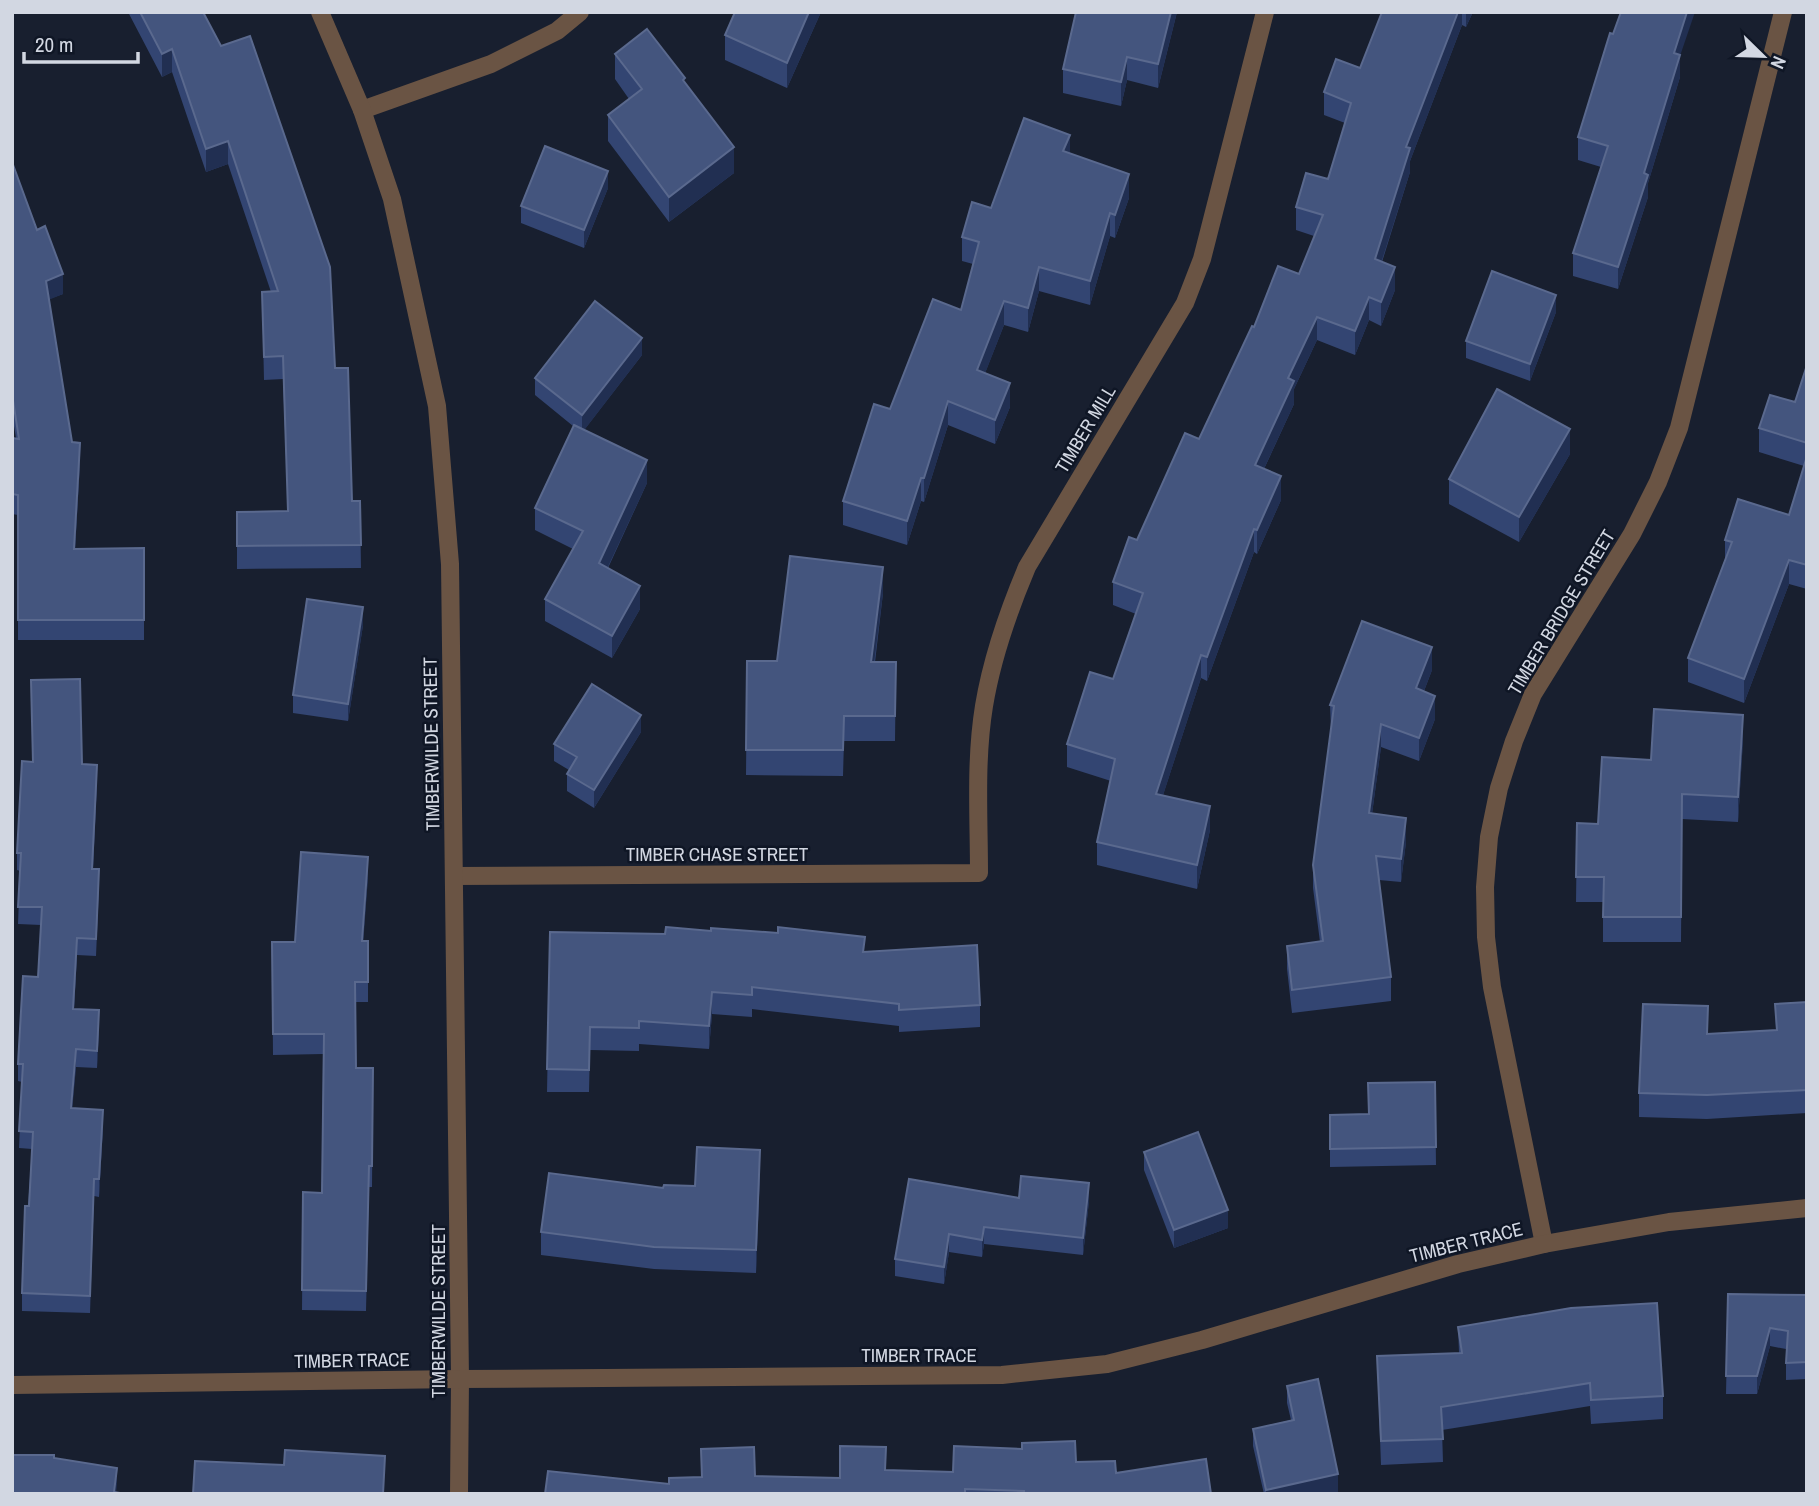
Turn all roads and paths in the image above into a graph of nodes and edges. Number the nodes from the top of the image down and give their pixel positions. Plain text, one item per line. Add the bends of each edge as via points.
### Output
1 (320, 12) edge
2 (580, 12) edge
3 (1265, 12) edge
4 (1783, 12) edge
5 (362, 110) junction
6 (979, 873) joint
7 (454, 876) junction
8 (1807, 1208) edge
9 (1544, 1244) junction
10 (460, 1379) junction
11 (12, 1385) edge
12 (459, 1494) edge

1 - 5 street, TIMBERWILDE STREET
2 - 5 street via 557,30 491,64
3 - 6 street, TIMBER MILL via 1202,258 1185,303 1027,567 1008,612 984,708 979,757
4 - 9 street, TIMBER BRIDGE STREET via 1679,428 1632,534 1533,694 1499,788 1489,837 1485,887 1492,987
5 - 7 street, TIMBERWILDE STREET via 392,199 437,406 450,564
6 - 7 street, TIMBER CHASE STREET
7 - 10 street, TIMBERWILDE STREET
8 - 9 street, TIMBER TRACE via 1669,1222
9 - 10 street, TIMBER TRACE via 1107,1364 1002,1375
10 - 11 street, TIMBER TRACE
10 - 12 street, TIMBERWILDE STREET

